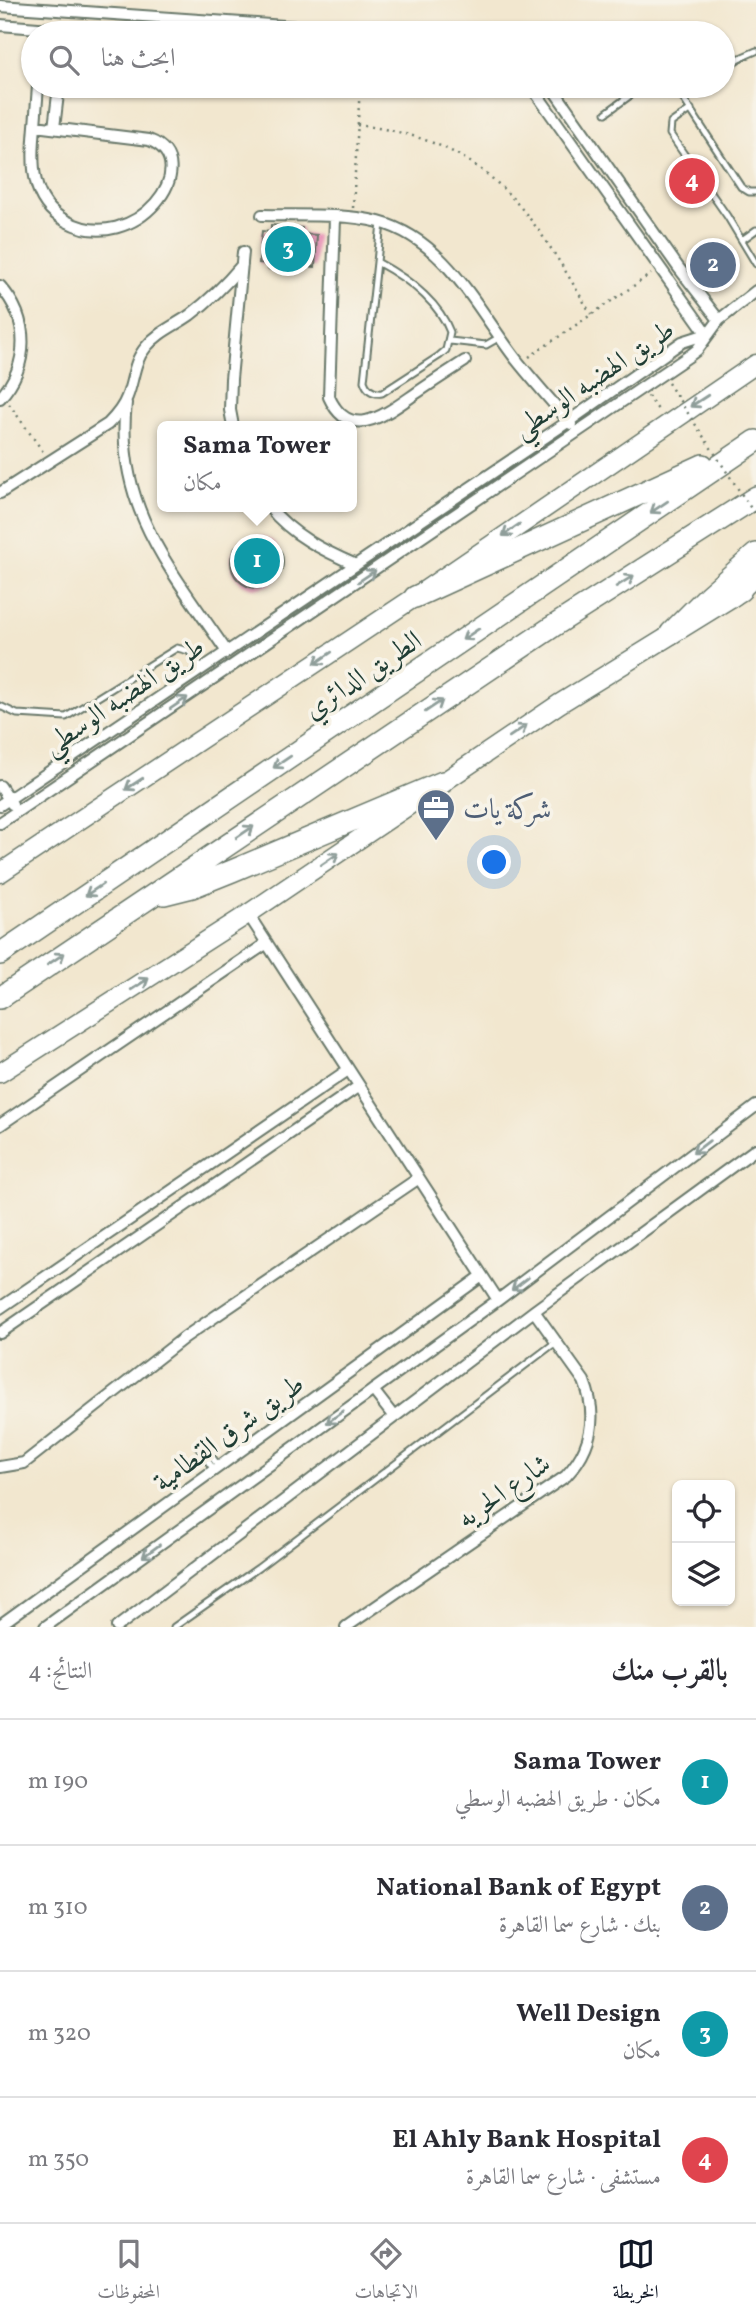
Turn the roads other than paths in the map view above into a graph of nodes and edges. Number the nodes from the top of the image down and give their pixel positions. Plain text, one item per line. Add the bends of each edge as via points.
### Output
1 (0, 6) edge
2 (213, 21) edge
3 (0, 25) edge
4 (21, 28) edge
5 (756, 51) edge
6 (735, 61) edge
7 (37, 98) edge
8 (58, 98) edge
9 (539, 98) edge
10 (559, 98) edge
11 (627, 98) edge
12 (684, 98) edge
13 (691, 109) junction
14 (606, 113) dead end
15 (35, 126) junction
16 (54, 128) junction
17 (756, 192) edge
18 (262, 215) dead end
19 (335, 218) junction
20 (381, 223) junction
21 (756, 230) edge
22 (742, 240) junction
23 (243, 252) dead end
24 (377, 262) junction
25 (756, 264) edge
26 (242, 265) junction
27 (678, 267) junction
28 (662, 272) junction
29 (0, 286) edge
30 (756, 291) edge
31 (719, 320) junction
32 (707, 334) junction
33 (500, 337) junction
34 (450, 341) junction
35 (465, 361) dead end
36 (756, 364) edge
37 (1, 396) edge
38 (126, 400) junction
39 (232, 421) edge
40 (354, 421) edge
41 (357, 421) edge
42 (569, 421) junction
43 (578, 432) junction
44 (756, 440) edge
45 (0, 493) edge
46 (756, 497) edge
47 (273, 512) edge
48 (756, 554) edge
49 (356, 565) junction
50 (756, 574) edge
51 (756, 582) edge
52 (732, 596) junction
53 (415, 597) junction
54 (286, 612) junction
55 (295, 625) junction
56 (671, 633) junction
57 (227, 652) junction
58 (202, 669) junction
59 (0, 706) edge
60 (443, 782) junction
61 (0, 786) edge
62 (4, 802) edge
63 (17, 812) junction
64 (0, 823) edge
65 (0, 873) edge
66 (145, 899) junction
67 (248, 914) junction
68 (267, 943) junction
69 (0, 954) edge
70 (0, 998) edge
71 (348, 1070) junction
72 (0, 1073) edge
73 (359, 1086) junction
74 (756, 1106) edge
75 (0, 1125) edge
76 (252, 1136) junction
77 (756, 1149) edge
78 (263, 1152) junction
79 (419, 1178) junction
80 (121, 1225) junction
81 (132, 1242) junction
82 (482, 1276) junction
83 (498, 1300) junction
84 (0, 1308) edge
85 (534, 1311) junction
86 (0, 1333) edge
87 (556, 1342) junction
88 (373, 1390) junction
89 (394, 1417) junction
90 (200, 1446) dead end
91 (0, 1467) edge
92 (216, 1468) junction
93 (0, 1625) edge
94 (45, 1627) edge
95 (117, 1627) edge
96 (174, 1627) edge
97 (346, 1627) edge

1 - 2 street
3 - 4 street
5 - 6 lane
7 - 15 street
8 - 16 street
9 - 28 street
10 - 27 street
11 - 14 lane
12 - 13 lane
13 - 17 lane via 741,187
13 - 22 lane via 671,123 670,134
15 - 16 street
15 - 16 street via 35,183 46,203 63,219 92,230 108,230 136,220 159,200 170,162 159,144
18 - 19 street
19 - 20 street
19 - 40 street via 329,397 334,408
20 - 24 lane
20 - 33 street via 416,238 440,258
21 - 22 lane
22 - 25 lane
23 - 26 street
24 - 34 lane via 428,299 447,323
24 - 34 lane via 365,376 369,390 382,393 439,356
26 - 38 street via 203,305 146,346 137,360
26 - 39 street
27 - 28 street
27 - 31 street
28 - 32 street
29 - 37 street via 19,316 23,342 18,368
30 - 31 street
31 - 32 street
32 - 42 street, طريق الهضبه الوسطي via 682,342
32 - 43 street, طريق الهضبه الوسطي via 690,356
33 - 34 lane via 486,345
33 - 42 street
35 - 41 street via 377,419
36 -> 53 highway, الطريق الدائري
38 - 45 street via 108,424
38 - 57 street via 125,460 134,500 161,554
42 - 43 street
42 - 49 street, طريق الهضبه الوسطي
55 -> 43 street, طريق الهضبه الوسطي
44 - 53 highway
44 -> 69 highway, الطريق الدائري
66 -> 46 highway via 552,627
47 - 49 street via 303,539
48 - 56 highway
49 - 54 street, طريق الهضبه الوسطي
50 - 52 highway
51 - 52 highway
52 - 56 highway
53 -> 65 highway, الطريق الدائري
54 - 55 street
54 - 57 street, طريق الهضبه الوسطي
63 -> 55 street, طريق الهضبه الوسطي
60 -> 56 highway
57 - 58 street, طريق الهضبه الوسطي
58 - 59 lane via 189,652 177,648 66,717 17,713
58 - 62 street, طريق الهضبه الوسطي
60 - 66 highway via 232,871
67 -> 60 highway
61 - 62 street
62 - 63 street
63 - 64 street, طريق الهضبه الوسطي
70 -> 66 highway
67 - 68 street
72 -> 67 highway
68 - 71 street
68 - 75 street
71 - 73 street
71 - 76 street
73 - 78 street
73 - 79 street
74 -> 83 street
76 - 78 street
76 - 80 street
77 - 85 street
78 - 81 street
79 - 82 street
79 - 91 street via 185,1337 24,1463
80 - 81 street
80 - 84 street
81 - 86 street
82 - 83 street
82 - 92 street, طريق شرق القطامية
83 - 88 street
85 - 87 street, شارع الحريه
85 - 89 street
87 - 96 lane
87 - 97 street, شارع الحريه via 584,1381 591,1403 590,1436 574,1467
88 - 89 street
88 -> 94 street
89 - 95 street
90 - 92 lane
92 - 93 street, طريق شرق القطامية

